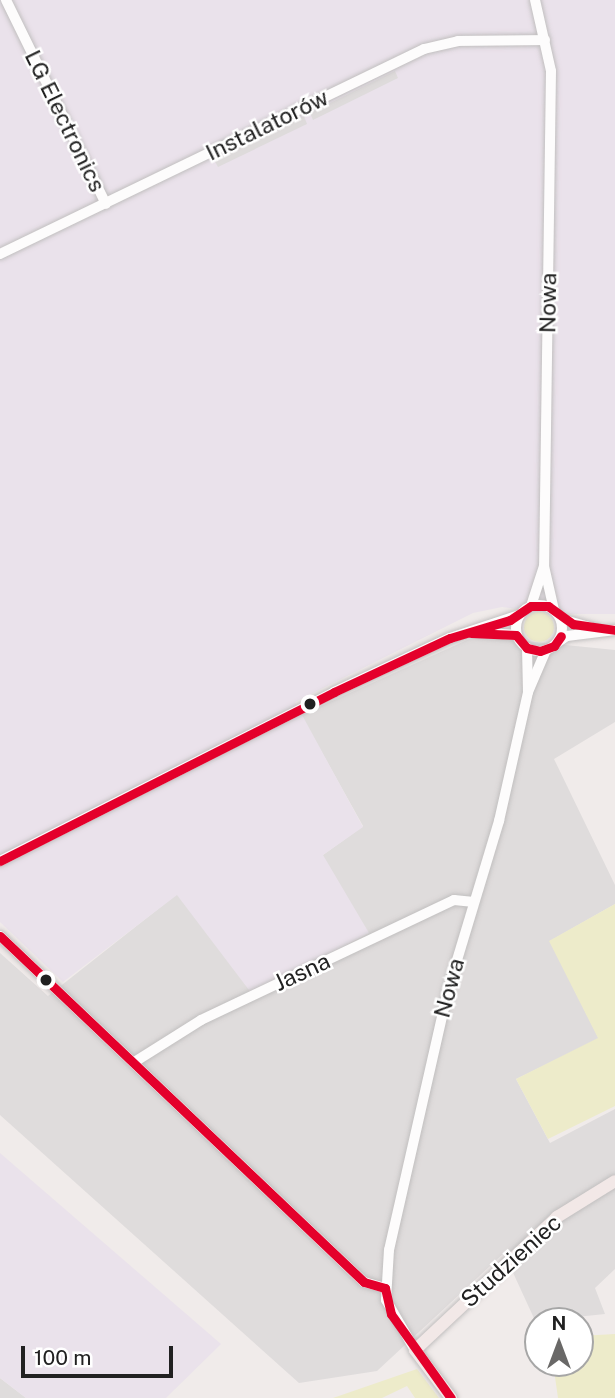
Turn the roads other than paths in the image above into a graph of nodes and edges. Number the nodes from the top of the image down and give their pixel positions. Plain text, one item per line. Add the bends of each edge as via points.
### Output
1 (6, 0) edge
2 (536, 0) edge
3 (545, 40) junction
4 (106, 204) junction
5 (0, 254) edge
6 (544, 566) junction
7 (531, 606) junction
8 (554, 610) junction
9 (519, 615) junction
10 (561, 619) junction
11 (615, 630) edge
12 (604, 631) junction
13 (475, 632) junction
14 (516, 635) junction
15 (557, 642) junction
16 (527, 648) junction
17 (546, 650) junction
18 (528, 692) junction
19 (0, 861) edge
20 (474, 902) junction
21 (0, 936) edge
22 (136, 1061) junction
23 (615, 1181) edge
24 (385, 1288) junction
25 (415, 1350) junction
26 (451, 1398) edge

1 - 4 street, LG Electronics
2 - 3 street, Nowa
3 - 4 street, Instalatorów via 458,41 424,48
3 - 6 street, Nowa via 552,99
4 - 5 street, Instalatorów
6 - 7 street, Nowa
6 - 8 street, Nowa
7 - 8 street
7 - 9 street
8 - 10 street
9 - 13 street
9 - 14 street
10 - 12 street
10 - 15 street
11 - 12 street
12 - 15 street via 567,636
13 - 14 street
13 - 19 street via 450,638 334,692
14 - 16 street
15 - 17 street
16 - 17 street
16 - 18 street, Nowa
17 - 18 street, Nowa
18 - 20 street, Nowa via 499,821
20 - 22 street, Jasna via 454,900 441,906 201,1020
20 - 24 street, Nowa via 436,1038 389,1250
21 - 22 street
22 - 24 street via 364,1282
23 - 25 main road, Studzieniec via 557,1217
24 - 25 street via 391,1314
25 - 26 main road

